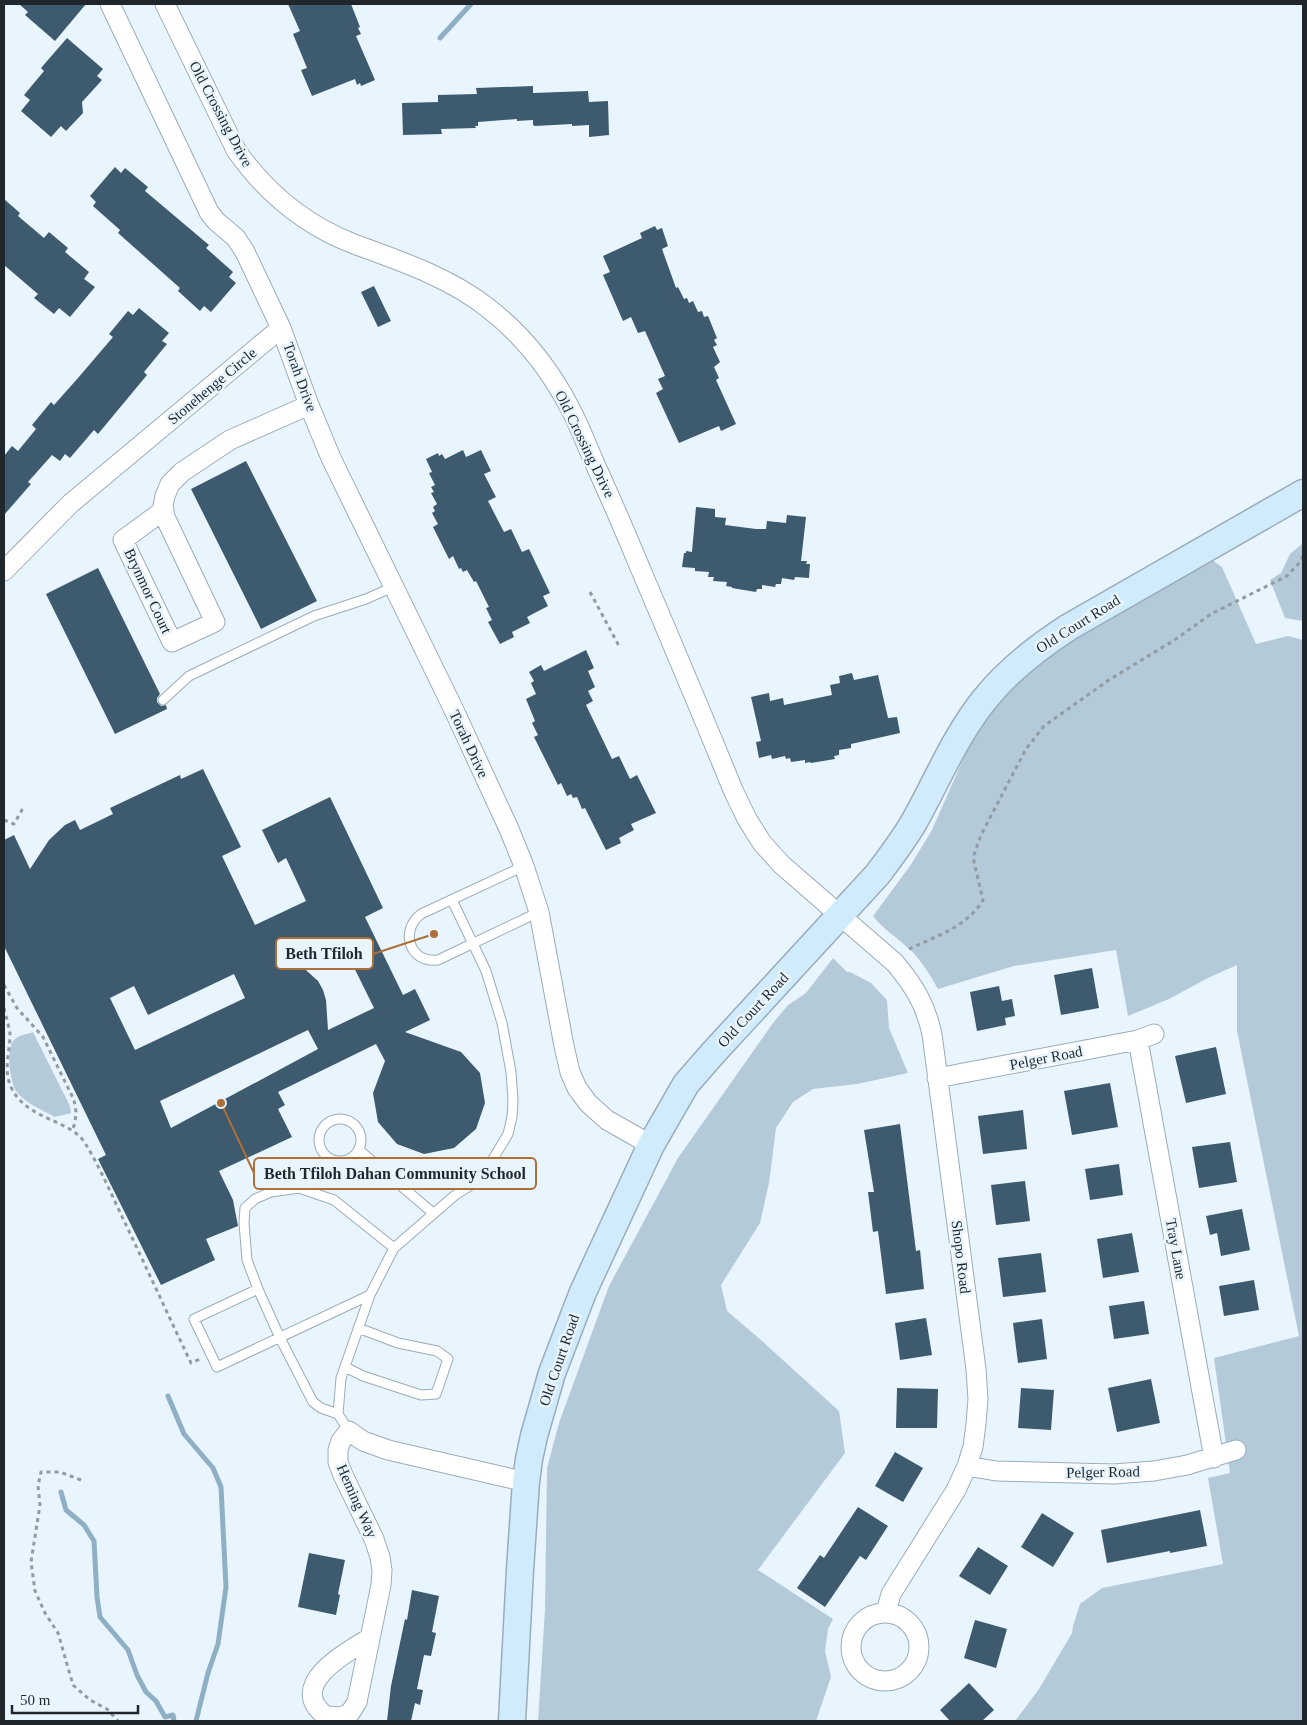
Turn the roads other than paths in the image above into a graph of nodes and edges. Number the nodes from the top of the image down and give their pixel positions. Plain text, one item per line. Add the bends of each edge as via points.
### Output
1 (110, 4) edge
2 (165, 4) edge
3 (281, 328) junction
4 (309, 405) junction
5 (1303, 493) edge
6 (164, 510) junction
7 (4, 571) edge
8 (393, 587) junction
9 (163, 700) dead end
10 (524, 866) junction
11 (452, 900) junction
12 (538, 912) junction
13 (841, 915) junction
14 (473, 943) junction
15 (1146, 1037) joint
16 (938, 1078) junction
17 (651, 1146) junction
18 (359, 1150) junction
19 (433, 1213) junction
20 (394, 1248) junction
21 (258, 1289) junction
22 (370, 1295) junction
23 (358, 1328) junction
24 (280, 1338) junction
25 (345, 1367) junction
26 (338, 1414) junction
27 (349, 1431) junction
28 (1236, 1450) dead end
29 (1214, 1458) junction
30 (967, 1466) junction
31 (526, 1482) junction
32 (886, 1612) dead end
33 (370, 1638) dead end
34 (512, 1721) edge

1 - 3 street via 209,212 236,238 245,252
2 - 13 street, Old Crossing Drive via 236,150 271,193 321,228 461,290 499,317 535,353 571,410 747,820 782,865
3 - 4 street, Torah Drive
3 - 7 street, Stonehenge Circle via 70,504
4 - 6 street via 230,440 182,472 170,484
4 - 8 street, Torah Drive
5 - 13 main road, Old Court Road via 1069,627 1013,668 984,700 961,733 895,852
6 - 6 street, Brynmor Court via 215,622 172,642 123,540
8 - 9 lane via 314,616 189,676
8 - 10 street, Torah Drive via 509,828
10 - 11 lane
10 - 12 street, Torah Drive
11 - 14 lane
11 - 14 lane via 413,920 409,931 410,943 420,958 429,961
12 - 14 lane
12 - 17 street, Torah Drive via 564,1046 577,1088 588,1103 608,1120
13 - 16 street, Shopo Road via 895,963 921,998 928,1016
13 - 17 main road, Old Court Road via 686,1084
14 - 19 lane via 486,971 502,1023 511,1072 512,1117 508,1134 484,1174
15 - 16 street, Pelger Road
15 - 29 street, Tray Lane
16 - 30 street, Shopo Road via 976,1369 976,1424
17 - 31 main road, Old Court Road via 583,1292 561,1349 534,1436
18 - 18 lane via 361,1136 354,1124 342,1118 334,1119 323,1127 320,1147 328,1158 349,1160
18 - 19 lane
19 - 20 lane
20 - 21 lane via 334,1200 299,1188 271,1192 255,1199 246,1208 247,1260
20 - 22 lane
21 - 24 lane
21 - 24 lane via 194,1319 217,1367
22 - 23 lane
22 - 24 lane
23 - 25 lane
23 - 25 lane via 398,1343 437,1351 448,1359 443,1375 436,1394 421,1395
24 - 26 lane via 313,1402
25 - 26 lane
26 - 27 lane
27 - 31 street via 363,1441 388,1450
27 - 33 street, Heming Way via 341,1441 338,1462 374,1540 382,1570
28 - 29 street, Pelger Road
29 - 30 street, Pelger Road via 1154,1471 1114,1474 996,1471
30 - 32 street, Shopo Road via 956,1490 891,1594
31 - 34 main road, Old Court Road

